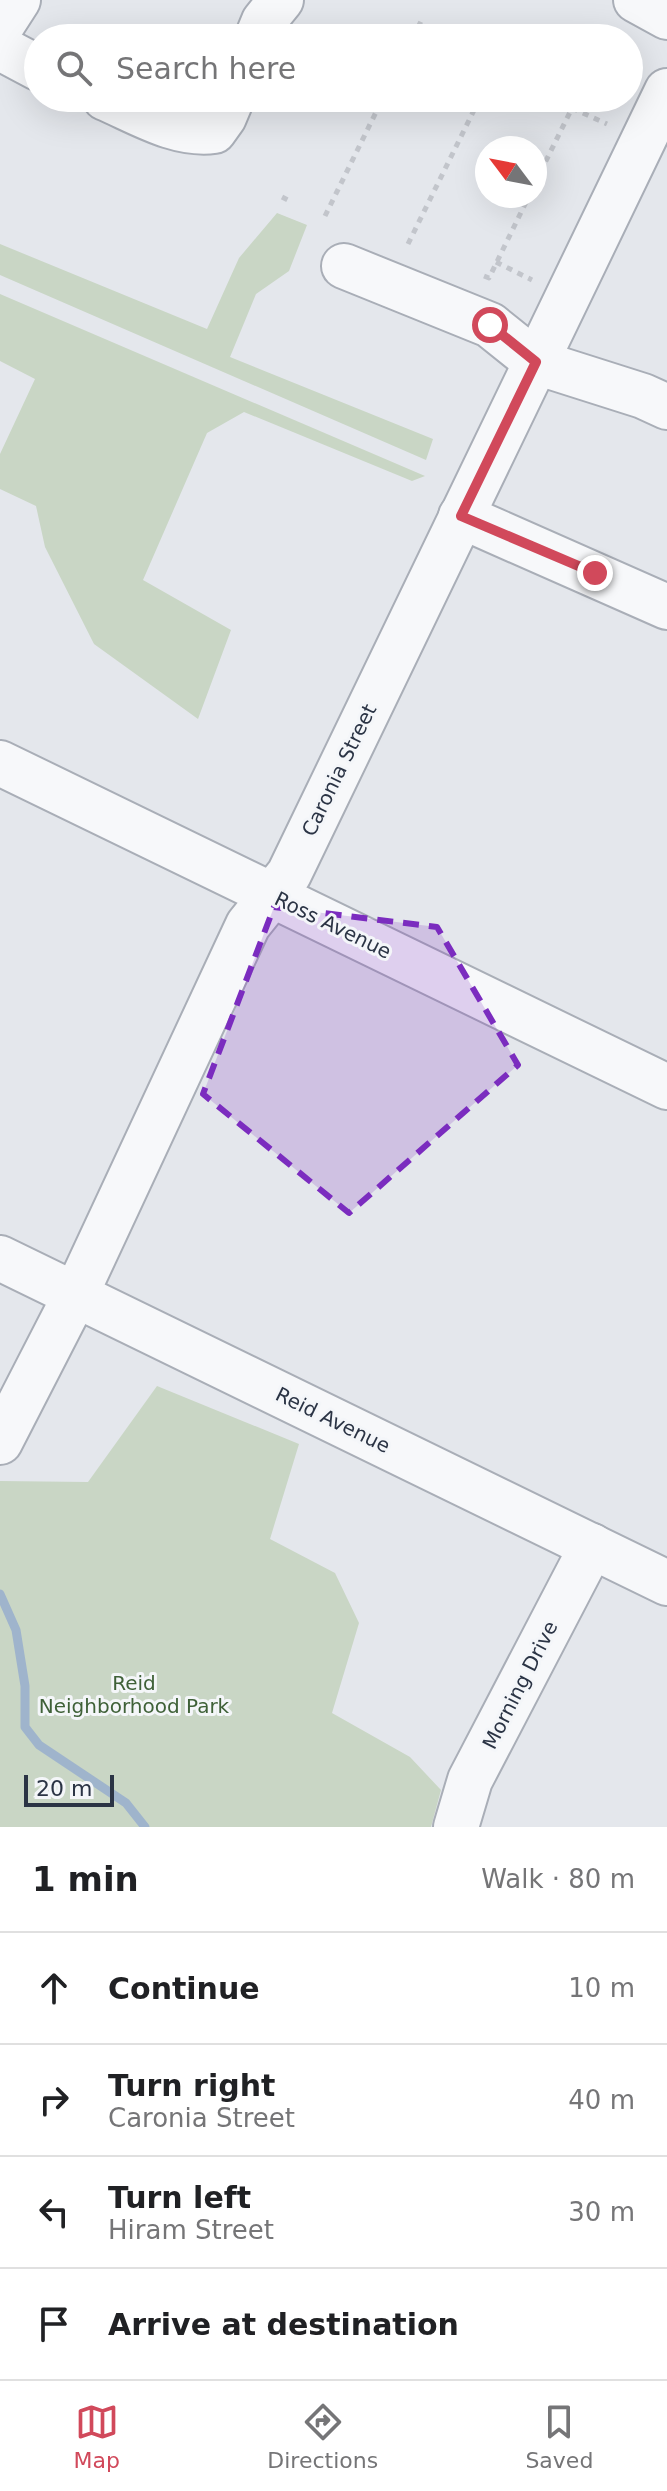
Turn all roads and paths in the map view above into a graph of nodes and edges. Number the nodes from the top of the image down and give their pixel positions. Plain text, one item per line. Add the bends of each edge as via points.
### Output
1 (18, 0) edge
2 (623, 16) edge
3 (272, 17) edge
4 (667, 17) edge
5 (422, 19) dead end
6 (294, 24) edge
7 (420, 24) edge
8 (0, 28) edge
9 (0, 48) edge
10 (24, 61) edge
11 (667, 91) edge
12 (138, 112) edge
13 (226, 112) edge
14 (376, 112) edge
15 (473, 112) edge
16 (570, 112) edge
17 (582, 112) edge
18 (607, 124) dead end
19 (547, 158) edge
20 (523, 208) edge
21 (325, 216) dead end
22 (408, 244) dead end
23 (496, 262) junction
24 (344, 266) dead end
25 (484, 276) dead end
26 (532, 280) dead end
27 (536, 362) junction
28 (667, 407) edge
29 (461, 516) junction
30 (667, 607) edge
31 (0, 763) edge
32 (272, 895) junction
33 (667, 1087) edge
34 (0, 1258) edge
35 (76, 1294) junction
36 (0, 1442) edge
37 (592, 1546) junction
38 (667, 1583) edge
39 (456, 1827) edge

1 - 8 street
2 - 4 street
3 - 6 path
5 - 7 path
9 - 10 street
11 - 27 street, Caronia Street
12 - 13 street via 198,133 214,131
14 - 21 path
15 - 22 path
16 - 19 path
17 - 18 path
20 - 23 path
23 - 25 path via 489,278
23 - 26 path
24 - 27 street via 490,325
27 - 28 street
27 - 29 street, Caronia Street
29 - 30 street
29 - 32 street, Caronia Street via 289,874
31 - 32 street, Ross Avenue
32 - 33 street, Ross Avenue
32 - 35 street, Caronia Street via 248,925
34 - 35 street, Reid Avenue
35 - 36 street, Caronia Street
35 - 37 street, Reid Avenue
37 - 38 street, Reid Avenue
37 - 39 street, Morning Drive via 470,1780

